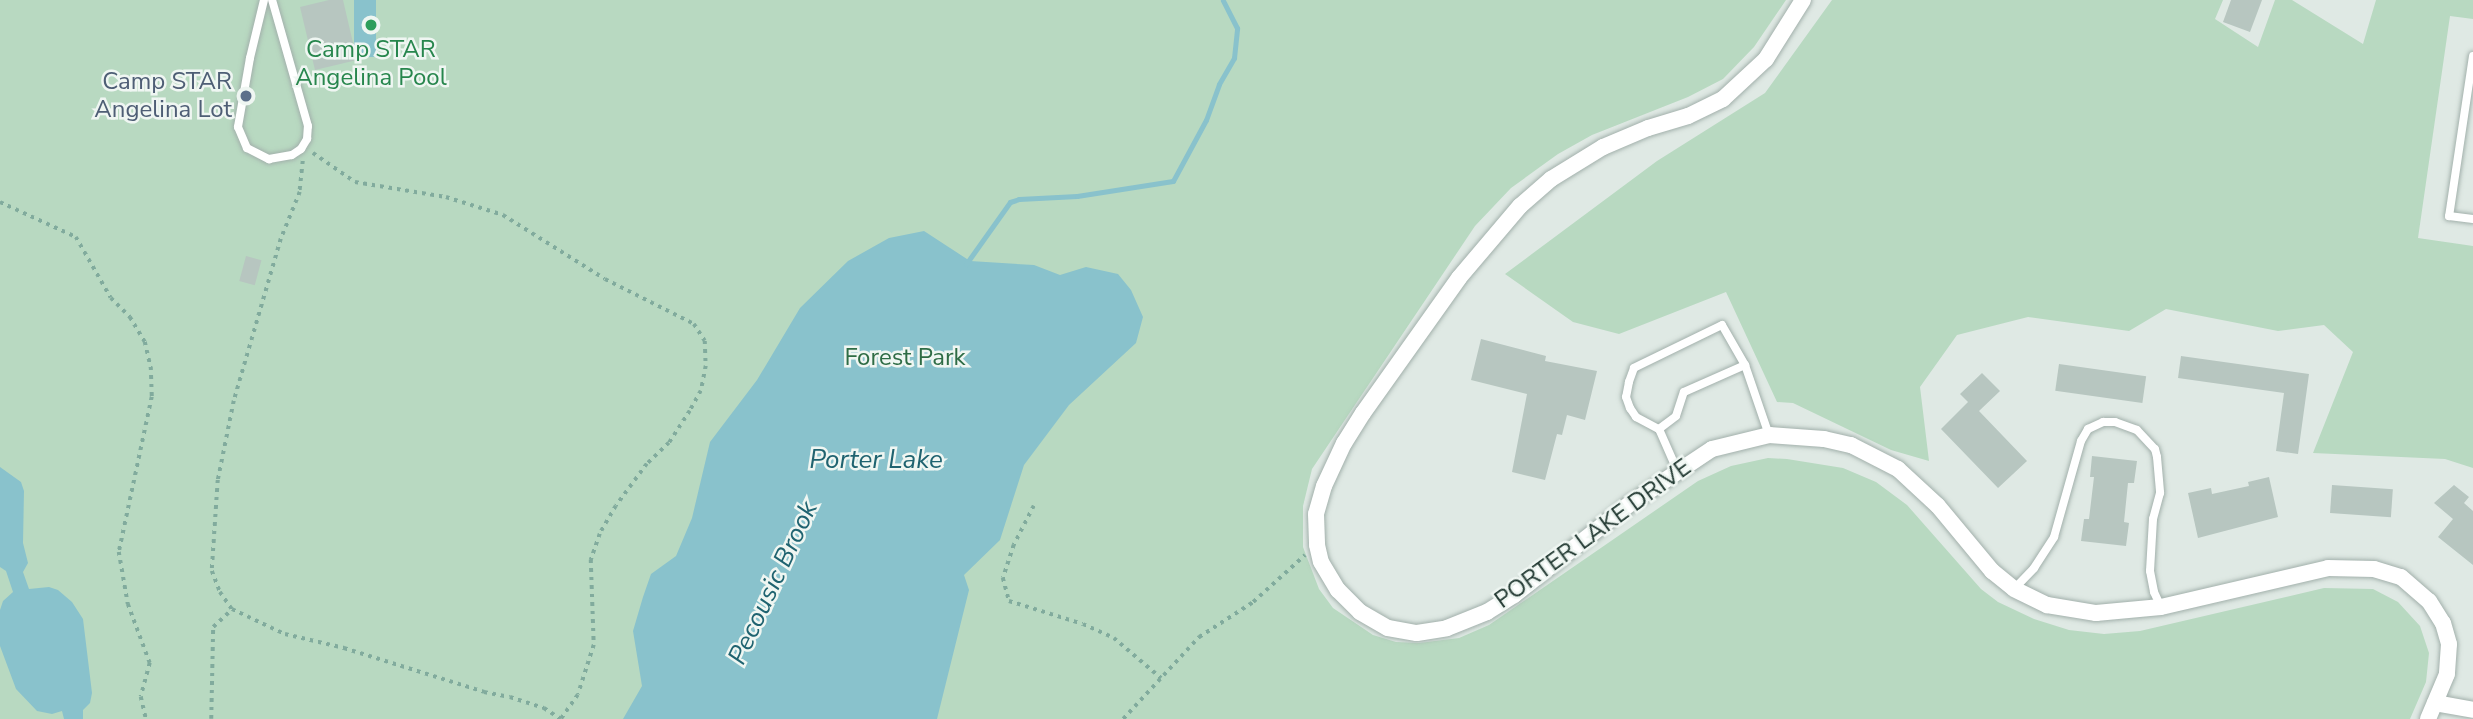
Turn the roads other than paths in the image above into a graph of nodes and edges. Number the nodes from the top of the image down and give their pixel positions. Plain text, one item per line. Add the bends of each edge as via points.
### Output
1 (264, 0) edge
2 (272, 0) edge
3 (1803, 0) edge
4 (2473, 56) edge
5 (2473, 219) edge
6 (1745, 365) junction
7 (1659, 429) junction
8 (1769, 435) junction
9 (1677, 470) junction
10 (2014, 589) junction
11 (2161, 607) junction
12 (2435, 703) junction
13 (2473, 710) edge
14 (2428, 719) edge

1 - 2 lane via 240,106 241,138 247,148 269,159 292,155 307,139 307,114
3 - 9 street, PORTER LAKE DRIVE via 1766,59 1723,99 1592,153 1520,205 1459,278 1344,443 1316,514 1317,545 1321,562 1338,590 1373,621 1403,632 1447,628 1514,595
4 - 5 lane via 2449,216
6 - 7 lane via 1684,392 1676,416
6 - 7 lane via 1722,325 1634,368 1626,397 1636,416
6 - 8 lane
7 - 9 lane
8 - 9 street, PORTER LAKE DRIVE via 1712,449
8 - 10 street, PORTER LAKE DRIVE via 1839,442 1898,469
10 - 11 street, PORTER LAKE DRIVE via 2072,610 2126,612
10 - 11 lane via 2054,537 2088,429 2115,422 2137,430 2157,457 2160,493 2153,519 2150,571
11 - 12 street, PORTER LAKE DRIVE via 2312,570 2348,567 2391,573 2429,601 2448,636 2448,668
12 - 13 street
12 - 14 street, PORTER LAKE DRIVE

